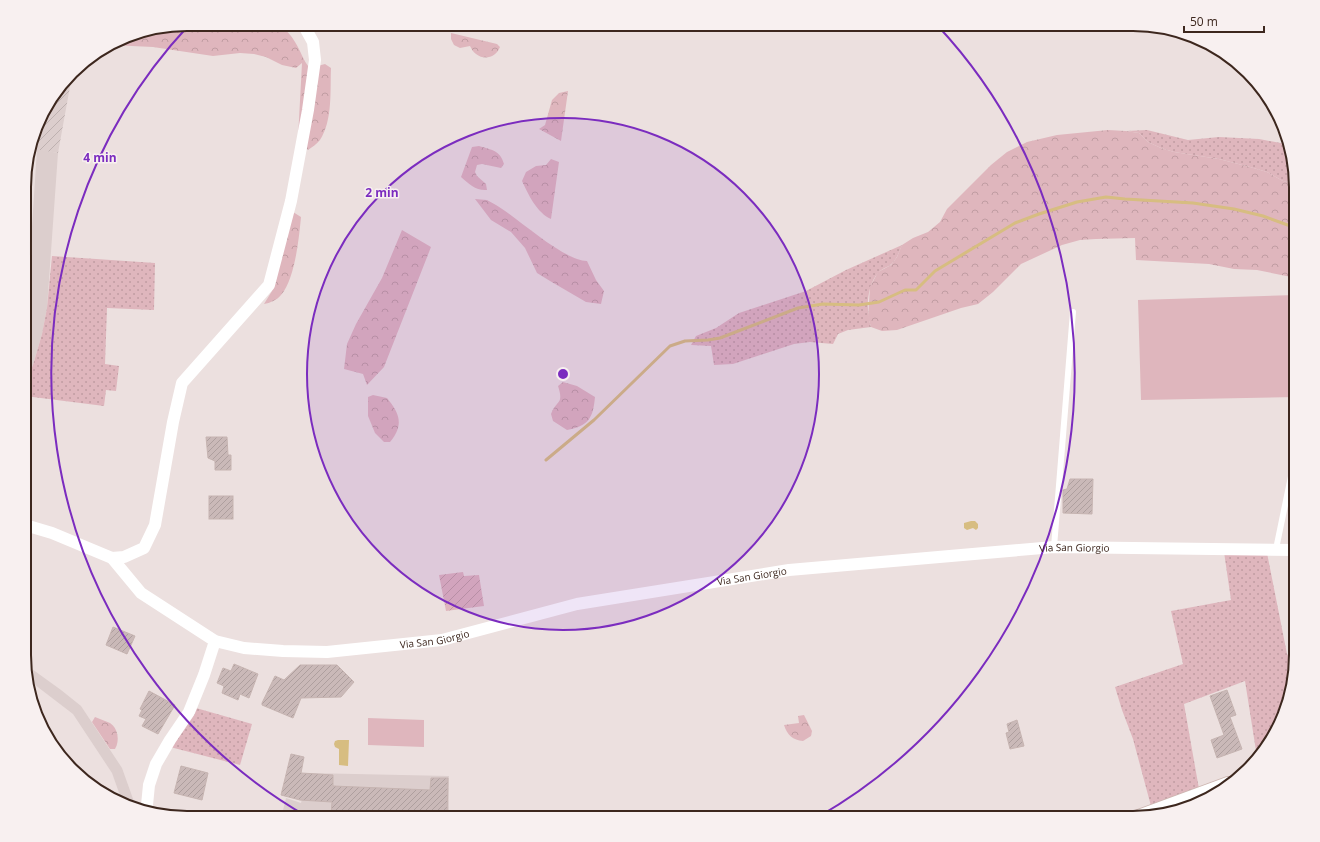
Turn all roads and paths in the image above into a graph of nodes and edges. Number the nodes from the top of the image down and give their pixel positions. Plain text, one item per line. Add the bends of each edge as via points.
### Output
1 (307, 31) edge
2 (1074, 312) dead end
3 (1289, 486) edge
4 (31, 527) edge
5 (1054, 547) junction
6 (1276, 549) junction
7 (1289, 550) edge
8 (112, 558) junction
9 (215, 641) junction
10 (1215, 788) edge
11 (147, 806) edge
12 (1157, 809) edge

1 - 8 street via 313,42 315,60 308,110 290,201 269,285 182,383 155,525 144,548 124,557
2 - 5 lane
3 - 6 lane
4 - 8 street
5 - 6 street, Via San Giorgio
5 - 9 street, Via San Giorgio via 789,570 577,604 434,640 327,652 244,648
6 - 7 street, Via San Giorgio
8 - 9 street, Via San Giorgio via 141,593
9 - 11 street via 189,712 156,764 149,785
10 - 12 street

